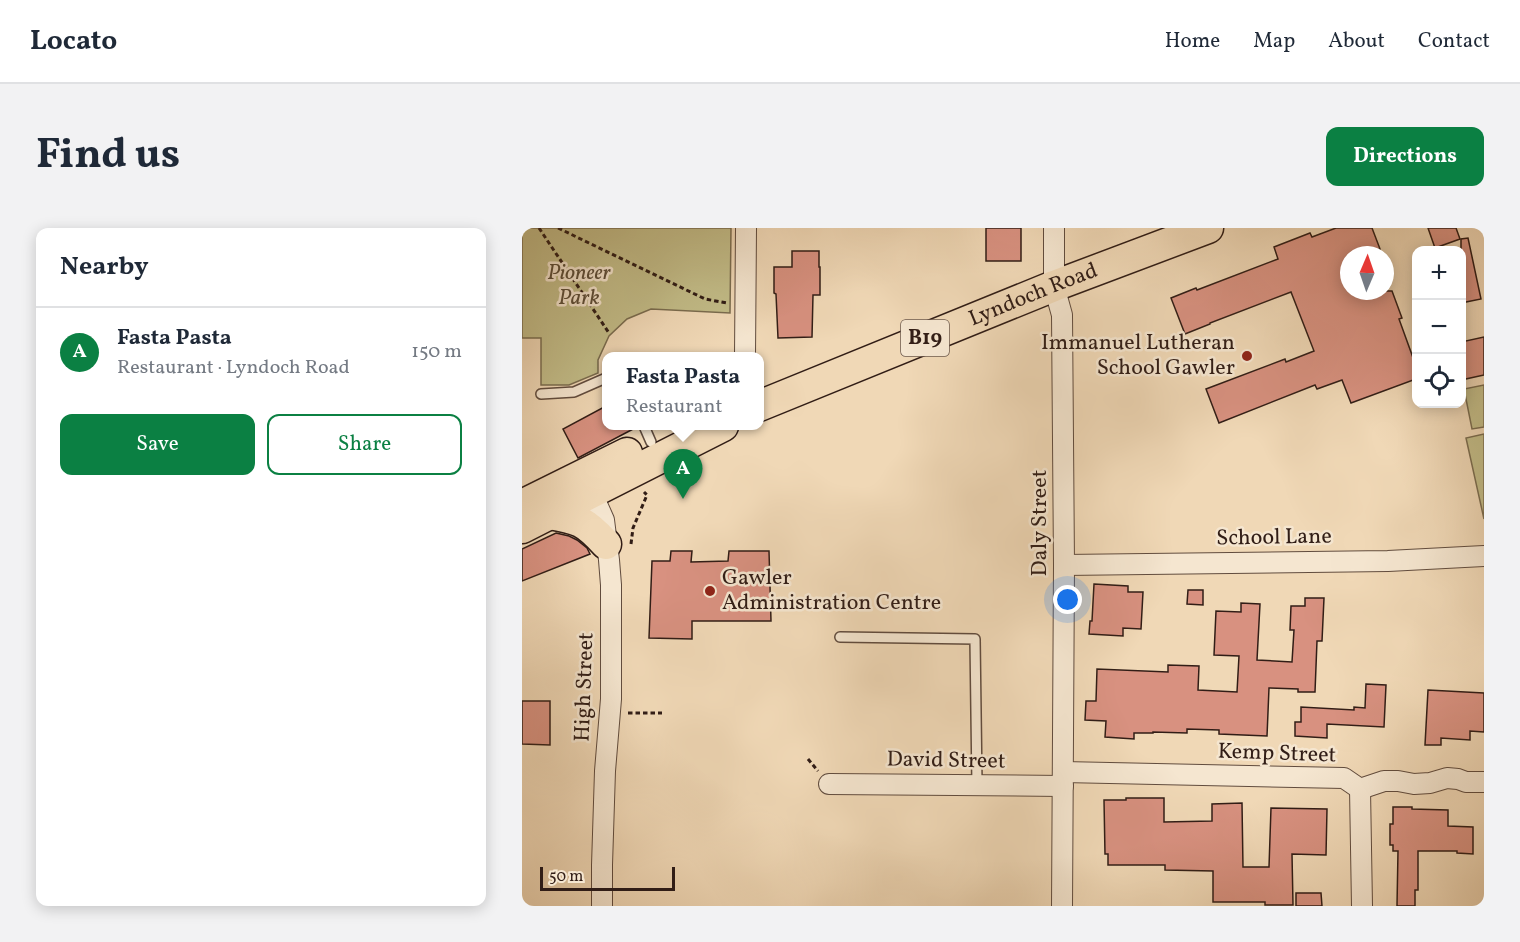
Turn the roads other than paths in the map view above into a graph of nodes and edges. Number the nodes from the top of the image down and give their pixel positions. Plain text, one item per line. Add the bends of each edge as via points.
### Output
1 (746, 228) edge
2 (1054, 228) edge
3 (1208, 228) edge
4 (1054, 286) junction
5 (745, 352) edge
6 (602, 380) edge
7 (541, 394) dead end
8 (764, 403) edge
9 (669, 430) edge
10 (714, 430) edge
11 (647, 434) edge
12 (588, 483) junction
13 (536, 510) edge
14 (522, 528) edge
15 (618, 546) junction
16 (1484, 556) edge
17 (1064, 565) junction
18 (840, 637) dead end
19 (1063, 779) junction
20 (1484, 782) edge
21 (829, 784) dead end
22 (977, 785) junction
23 (1359, 789) junction
24 (602, 906) edge
25 (1062, 906) edge
26 (1362, 906) edge

1 - 5 street
2 - 4 street, Daly Street
3 - 4 main road, Lyndoch Road / B19
4 - 8 main road, Lyndoch Road / B19
4 - 17 street, Daly Street via 1062,315
6 - 7 lane via 574,392
9 - 11 main road
10 - 12 main road
11 - 12 main road
12 - 13 main road
12 - 15 street, High Street
13 - 14 main road
13 - 15 main road via 572,518
15 - 24 street, High Street via 609,560 611,699
16 - 17 street, School Lane
17 - 19 street, Daly Street
18 - 22 lane via 975,639
19 - 22 street, David Street
19 - 23 street, Kemp Street via 1344,778
19 - 25 street, Daly Street
20 - 23 street, Kemp Street via 1447,778 1414,784 1384,781
21 - 22 street, David Street
23 - 26 street

